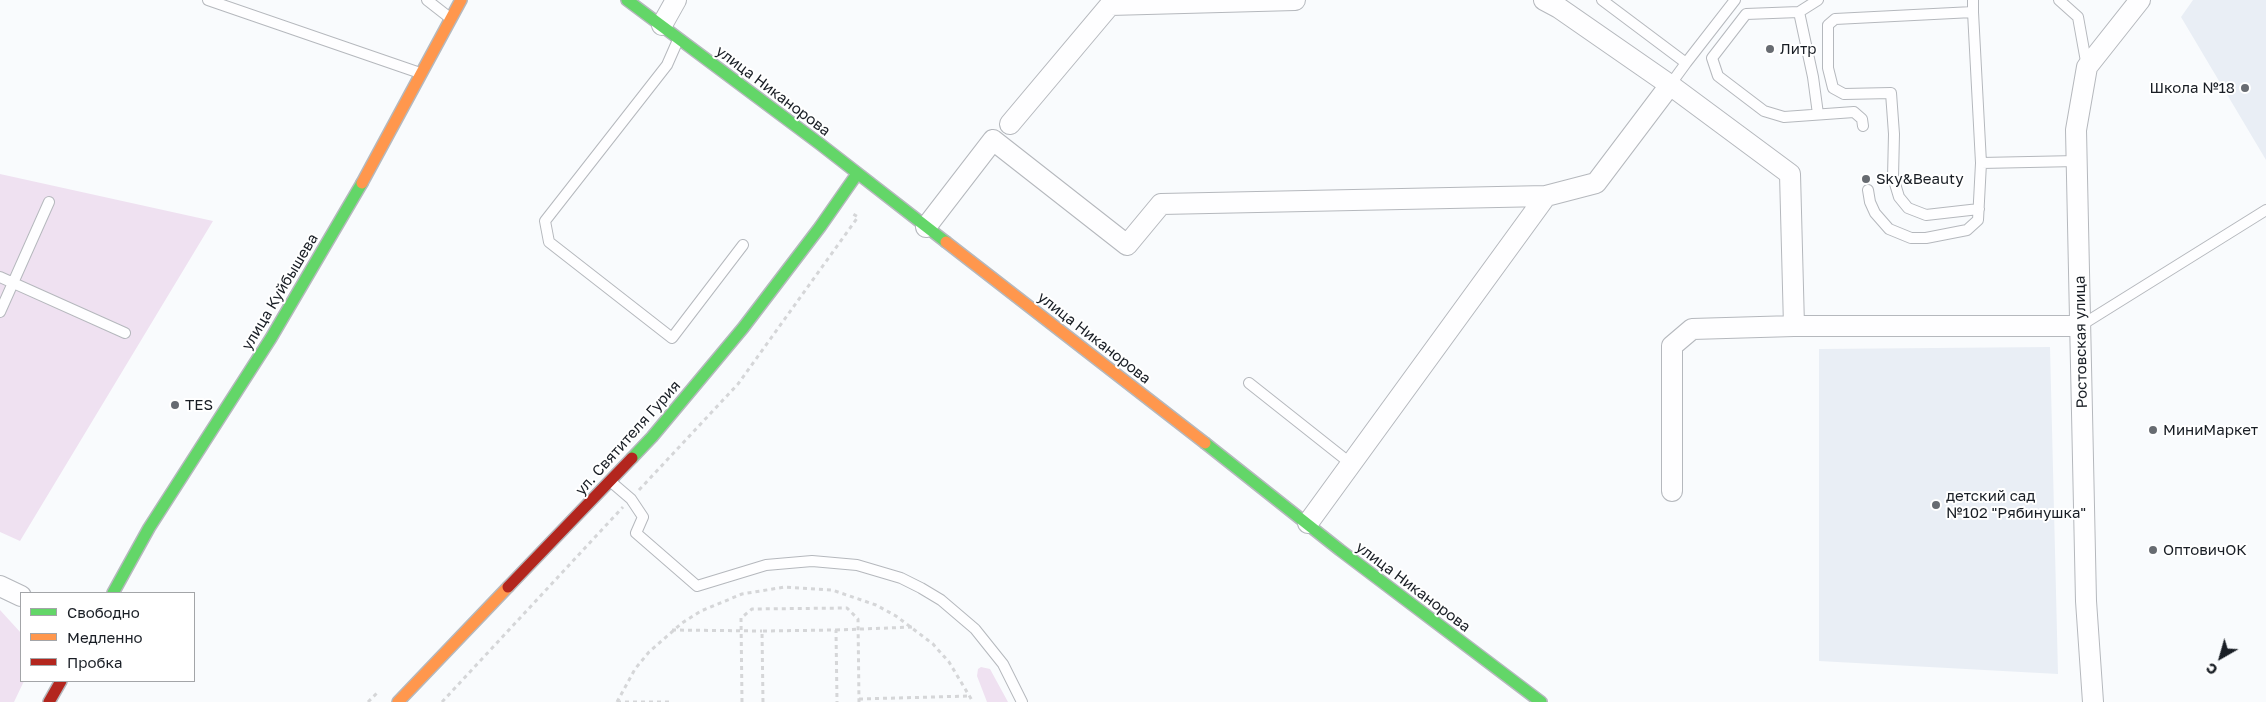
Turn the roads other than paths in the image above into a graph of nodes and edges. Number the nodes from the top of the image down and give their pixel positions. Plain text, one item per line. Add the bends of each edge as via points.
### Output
1 (208, 0) edge
2 (427, 0) edge
3 (461, 0) edge
4 (627, 0) edge
5 (676, 0) edge
6 (1295, 0) edge
7 (1544, 0) edge
8 (1602, 0) edge
9 (1735, 0) edge
10 (1818, 0) edge
11 (1973, 0) edge
12 (2059, 0) edge
13 (2140, 0) edge
14 (1799, 12) junction
15 (1973, 12) junction
16 (451, 19) junction
17 (662, 25) junction
18 (679, 38) junction
19 (1686, 63) junction
20 (2087, 66) junction
21 (422, 74) junction
22 (1670, 86) junction
23 (1818, 114) junction
24 (1010, 124) dead end
25 (1863, 126) dead end
26 (2077, 161) junction
27 (1981, 163) junction
28 (857, 174) junction
29 (1868, 190) dead end
30 (1546, 196) junction
31 (49, 202) dead end
32 (1979, 209) junction
33 (2266, 210) edge
34 (926, 228) junction
35 (743, 245) dead end
36 (0, 277) edge
37 (13, 283) junction
38 (0, 312) edge
39 (1794, 326) junction
40 (2080, 326) junction
41 (125, 333) dead end
42 (1249, 383) dead end
43 (1350, 463) junction
44 (610, 481) junction
45 (1672, 492) dead end
46 (1308, 523) junction
47 (0, 586) edge
48 (114, 592) edge
49 (20, 596) edge
50 (68, 683) edge
51 (49, 702) edge
52 (398, 702) edge
53 (1022, 702) edge
54 (1541, 702) edge
55 (2093, 702) edge

1 - 21 lane
2 - 16 lane
3 - 16 street, улица Куйбышева
4 - 17 street, улица Никанорова
5 - 17 street
6 - 24 street via 1110,5
7 - 22 street
8 - 19 lane
9 - 19 lane
10 - 14 lane
11 - 15 lane
12 - 20 lane via 2078,17
13 - 20 street, Ростовская улица
14 - 23 lane via 1814,77
14 - 23 lane via 1746,14 1712,58 1718,76 1764,111 1784,117
15 - 27 lane
15 - 32 lane via 1835,20 1828,25 1828,68 1833,88 1844,94 1890,93 1894,134 1893,177 1899,197 1908,208 1926,215
16 - 21 street, улица Куйбышева
17 - 18 street, улица Никанорова
18 - 28 street, улица Никанорова
18 - 35 lane via 666,65 545,221 549,242 672,338
19 - 22 lane
20 - 26 street, Ростовская улица via 2076,130
21 - 48 street, улица Куйбышева via 341,221 271,338 149,528
22 - 30 street via 1596,183
22 - 39 street via 1790,174
23 - 25 lane via 1854,112 1862,119
26 - 27 lane
26 - 40 street, Ростовская улица
27 - 32 lane
28 - 34 street, улица Никанорова
28 - 44 street, ул. Святителя Гурия via 743,328 652,437
29 - 32 lane via 1870,202 1882,222 1911,238 1967,230 1978,220
30 - 34 street via 1161,204 1127,245 993,140
30 - 43 street
31 - 37 lane
33 - 40 lane
34 - 46 street, улица Никанорова
36 - 37 lane
37 - 38 lane
37 - 41 lane
39 - 40 street
39 - 45 street via 1692,329 1672,346
40 - 55 street, Ростовская улица via 2086,602
42 - 43 lane
43 - 46 street
44 - 52 street, ул. Святителя Гурия
44 - 53 lane via 631,499 643,517 636,533 697,586 766,566 812,561 872,569 921,588 975,629 1002,664
46 - 54 street, улица Никанорова
47 - 49 street
50 - 51 street

